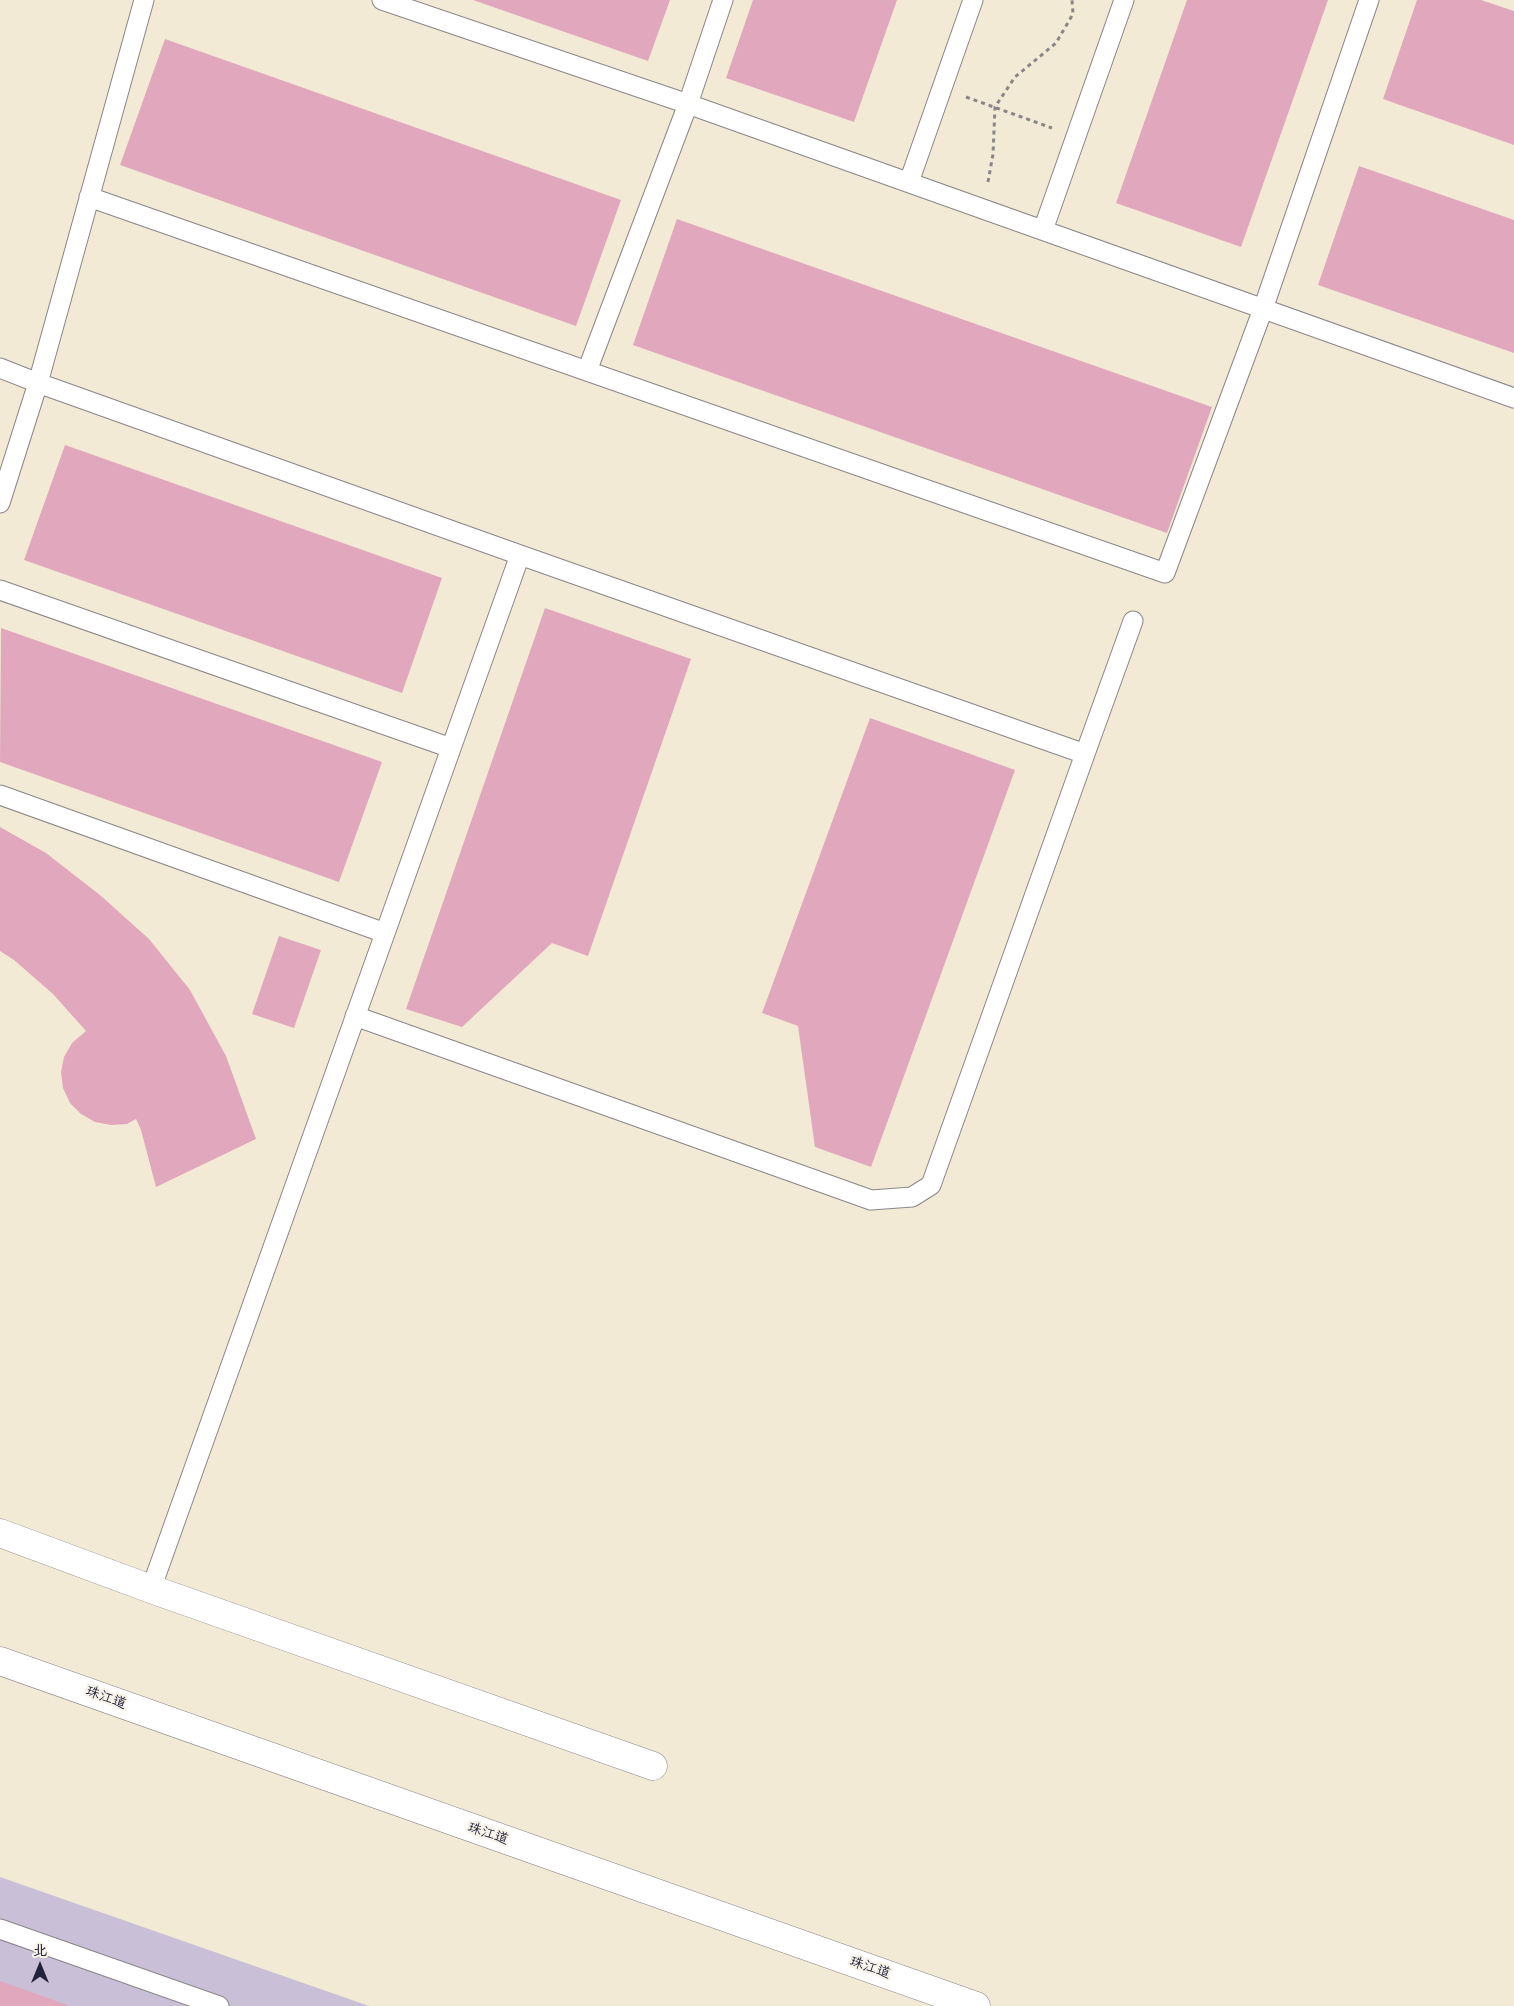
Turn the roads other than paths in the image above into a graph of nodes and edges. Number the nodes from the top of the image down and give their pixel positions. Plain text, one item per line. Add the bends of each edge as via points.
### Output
1 (144, 0) edge
2 (382, 0) edge
3 (723, 0) edge
4 (973, 0) edge
5 (1124, 0) edge
6 (1369, 0) edge
7 (688, 104) junction
8 (909, 182) junction
9 (89, 197) junction
10 (1043, 230) junction
11 (1263, 309) junction
12 (0, 368) edge
13 (587, 371) junction
14 (38, 383) junction
15 (1514, 398) edge
16 (0, 503) edge
17 (520, 555) junction
18 (0, 590) edge
19 (1133, 621) dead end
20 (451, 748) junction
21 (1085, 754) junction
22 (0, 795) edge
23 (385, 933) junction
24 (355, 1016) junction
25 (0, 1533) edge
26 (151, 1589) junction
27 (0, 1660) edge
28 (653, 1766) dead end
29 (0, 1929) edge
30 (219, 2006) edge
31 (976, 2006) edge

1 - 9 lane
2 - 7 lane
3 - 7 lane
4 - 8 lane
5 - 10 lane
6 - 11 lane
7 - 8 lane
7 - 13 lane
8 - 10 lane
9 - 13 lane
9 - 14 lane
10 - 11 lane
11 - 13 lane via 1165,573
11 - 15 lane
12 - 14 lane
14 - 16 lane
14 - 17 lane
17 - 20 lane
17 - 21 lane
18 - 20 lane
19 - 21 lane
20 - 23 lane
21 - 24 lane via 931,1184 912,1197 871,1200
22 - 23 lane
23 - 24 lane
24 - 26 lane
25 - 26 main road
26 - 28 main road
27 - 31 main road, 珠江道
29 - 30 lane

